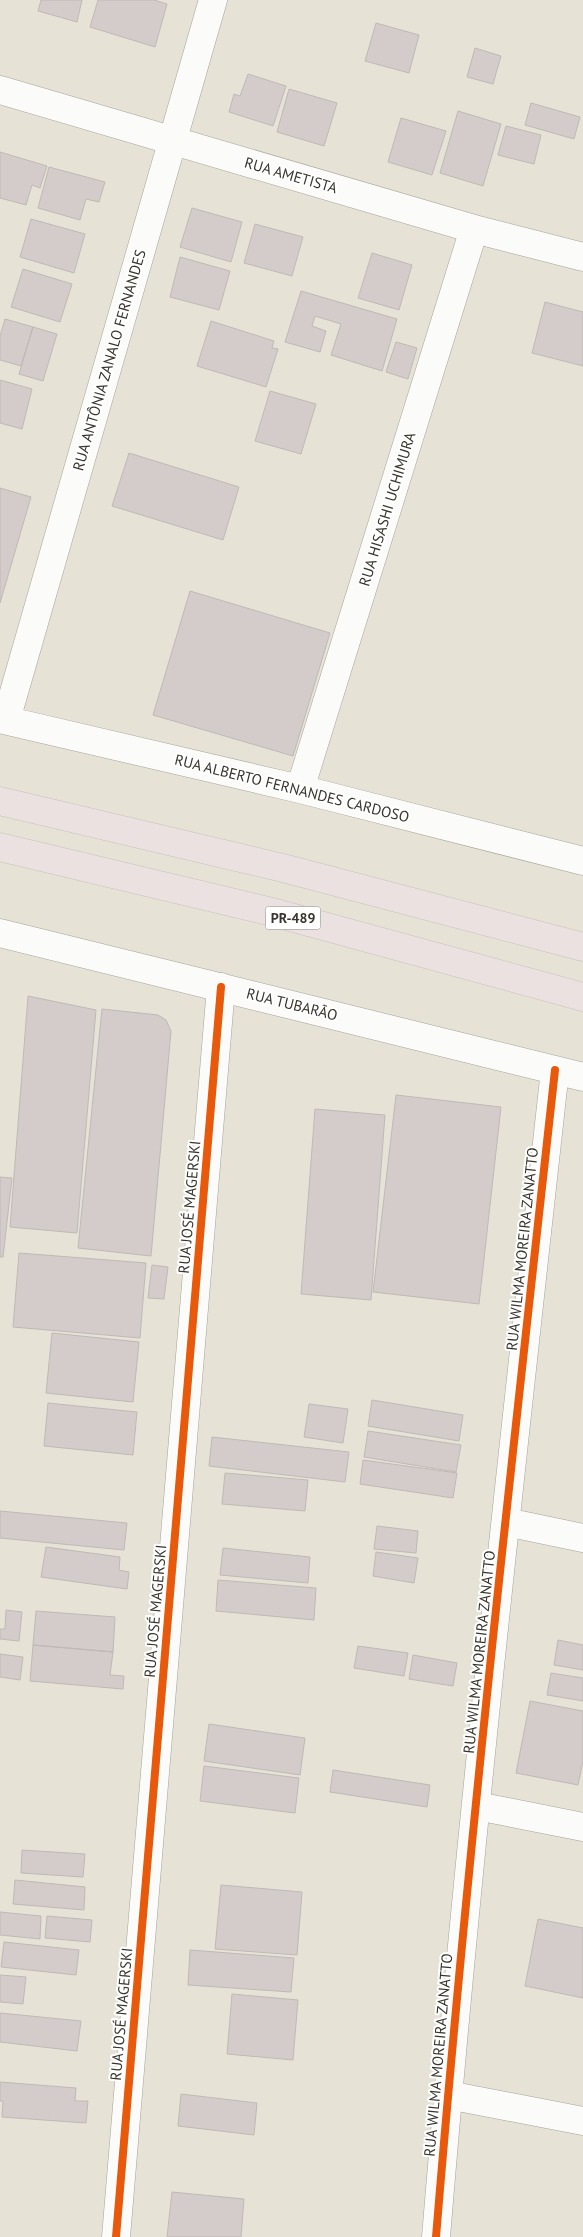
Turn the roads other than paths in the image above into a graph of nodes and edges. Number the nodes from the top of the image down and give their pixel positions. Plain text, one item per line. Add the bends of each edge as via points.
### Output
1 (213, 0) edge
2 (0, 90) edge
3 (172, 140) junction
4 (474, 229) junction
5 (583, 257) edge
6 (3, 720) edge
7 (300, 789) junction
8 (0, 801) edge
9 (0, 847) edge
10 (583, 860) edge
11 (0, 933) edge
12 (583, 947) edge
13 (221, 986) junction
14 (583, 997) edge
15 (555, 1070) junction
16 (583, 1076) edge
17 (506, 1522) junction
18 (583, 1538) edge
19 (477, 1806) junction
20 (583, 1828) edge
21 (448, 2095) junction
22 (583, 2121) edge
23 (116, 2237) edge
24 (436, 2237) edge

1 - 3 street, RUA ANTÔNIA ZANALO FERNANDES
2 - 3 street, RUA AMETISTA
3 - 4 street, RUA AMETISTA
3 - 6 street, RUA ANTÔNIA ZANALO FERNANDES
4 - 5 street, RUA AMETISTA
4 - 7 street, RUA HISASHI UCHIMURA
6 - 7 street, RUA ALBERTO FERNANDES CARDOSO
7 - 10 street, RUA ALBERTO FERNANDES CARDOSO
8 - 12 main road via 283,868
9 - 14 main road, PR-489 / PR-489 via 272,912
11 - 13 street, RUA TUBARÃO
13 - 15 street, RUA TUBARÃO
13 - 23 street, RUA JOSÉ MAGERSKI
15 - 16 street, RUA TUBARÃO
15 - 17 street, RUA WILMA MOREIRA ZANATTO
17 - 18 street
17 - 19 street, RUA WILMA MOREIRA ZANATTO
19 - 20 street
19 - 21 street, RUA WILMA MOREIRA ZANATTO
21 - 22 street
21 - 24 street, RUA WILMA MOREIRA ZANATTO

